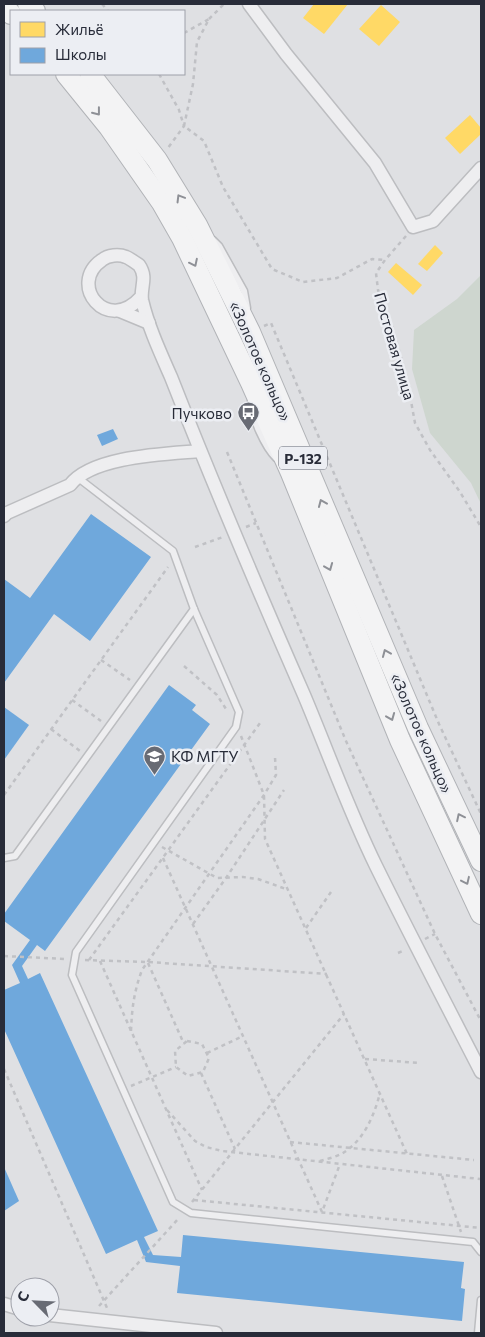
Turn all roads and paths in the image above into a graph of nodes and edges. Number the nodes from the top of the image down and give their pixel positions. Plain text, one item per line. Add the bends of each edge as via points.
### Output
1 (224, 4) edge
2 (249, 4) edge
3 (208, 19) junction
4 (185, 32) edge
5 (67, 75) edge
6 (91, 75) edge
7 (160, 75) edge
8 (184, 126) junction
9 (168, 148) dead end
10 (481, 168) edge
11 (413, 227) junction
12 (385, 260) junction
13 (141, 296) junction
14 (120, 311) junction
15 (149, 323) junction
16 (254, 330) junction
17 (200, 451) junction
18 (227, 452) dead end
19 (76, 476) junction
20 (4, 516) edge
21 (481, 527) edge
22 (175, 556) junction
23 (194, 609) junction
24 (101, 660) junction
25 (184, 666) dead end
26 (132, 682) dead end
27 (72, 700) junction
28 (103, 723) dead end
29 (260, 723) dead end
30 (236, 727) junction
31 (51, 729) junction
32 (245, 743) junction
33 (82, 752) dead end
34 (276, 757) dead end
35 (284, 790) dead end
36 (4, 794) edge
37 (264, 795) junction
38 (481, 814) edge
39 (263, 822) junction
40 (154, 843) junction
41 (168, 851) junction
42 (4, 858) edge
43 (163, 858) junction
44 (481, 861) edge
45 (210, 874) junction
46 (226, 878) junction
47 (287, 890) junction
48 (331, 892) dead end
49 (186, 908) junction
50 (481, 914) edge
51 (193, 924) junction
52 (306, 928) junction
53 (4, 956) edge
54 (75, 960) junction
55 (89, 960) junction
56 (100, 961) junction
57 (148, 962) junction
58 (212, 967) junction
59 (327, 974) junction
60 (344, 1014) junction
61 (481, 1021) edge
62 (132, 1031) junction
63 (243, 1036) junction
64 (184, 1044) junction
65 (206, 1053) junction
66 (365, 1059) junction
67 (420, 1063) dead end
68 (176, 1067) junction
69 (4, 1069) edge
70 (201, 1072) junction
71 (481, 1072) edge
72 (152, 1077) junction
73 (123, 1090) junction
74 (380, 1092) junction
75 (273, 1103) junction
76 (167, 1110) junction
77 (290, 1142) junction
78 (349, 1148) junction
79 (235, 1149) junction
80 (233, 1152) junction
81 (407, 1154) junction
82 (298, 1159) junction
83 (474, 1160) dead end
84 (319, 1162) junction
85 (340, 1164) junction
86 (442, 1175) junction
87 (480, 1179) edge
88 (202, 1190) junction
89 (194, 1200) junction
90 (186, 1210) junction
91 (322, 1212) junction
92 (459, 1226) junction
93 (481, 1228) edge
94 (464, 1241) junction
95 (481, 1252) edge
96 (481, 1300) edge
97 (104, 1301) junction
98 (60, 1316) edge
99 (87, 1320) junction
100 (113, 1323) junction
101 (216, 1333) edge
102 (478, 1333) edge

1 - 3 path
2 - 11 street via 376,163
3 - 4 path
3 - 8 path via 197,42
5 -> 50 highway, «Золотое кольцо» / Р-132 via 162,203 182,238 291,473 400,740
16 -> 6 highway, «Золотое кольцо» / Р-132 via 197,225 157,160
7 - 8 path
8 - 9 path
8 - 12 path via 204,142 223,187 272,269 303,282 337,278 372,259
10 - 11 street via 433,220
11 - 12 path, Постовая улица
12 - 21 path, Постовая улица via 376,273 378,290 393,329 416,423
13 - 14 street via 133,306
13 - 14 street via 144,280 138,265 124,256 108,256 94,265 88,281 92,297 104,309
13 - 15 street
14 - 15 street
15 - 17 street
16 - 38 path via 271,323 439,724
44 -> 16 highway, «Золотое кольцо» / Р-132 via 418,728
17 - 19 street via 130,458
17 - 71 street via 375,864
18 - 61 path via 346,741 435,934
19 - 20 street via 70,485
19 - 22 lane via 173,551
22 - 23 lane
22 - 24 path
23 - 30 lane via 239,712
23 - 42 lane via 15,856
24 - 26 path
24 - 27 path
25 - 30 path via 217,695
27 - 28 path
27 - 31 path
29 - 32 path
30 - 32 path
30 - 40 lane
31 - 33 path
31 - 36 path
32 - 37 path
32 - 41 path
34 - 37 path via 276,775
35 - 39 path
37 - 39 path
37 - 45 path
39 - 46 path
39 - 47 path via 265,840
40 - 41 path
40 - 54 lane via 76,952
41 - 43 path
41 - 45 path
43 - 49 path
43 - 55 path
45 - 46 path
45 - 49 path
46 - 47 path via 258,879
46 - 51 path
47 - 52 path
48 - 52 path
49 - 51 path
49 - 57 path
51 - 58 path
52 - 59 path
53 - 54 path
54 - 55 path
54 - 73 lane via 72,975
55 - 56 path
56 - 57 path
56 - 62 path
57 - 58 path
57 - 62 path via 135,989
57 - 64 path
58 - 59 path
58 - 63 path
59 - 60 path
60 - 66 path
60 - 75 path
62 - 72 path
63 - 65 path
63 - 75 path
64 - 65 path via 187,1041 202,1044
64 - 68 path via 175,1051
65 - 70 path via 209,1058
66 - 67 path
66 - 74 path
68 - 70 path via 188,1076
68 - 72 path
69 - 97 path
70 - 79 path
72 - 73 path
72 - 76 path
73 - 90 lane via 173,1202
74 - 78 path via 368,1125
74 - 81 path
75 - 77 path
75 - 79 path
76 - 80 path via 195,1141 206,1147
76 - 88 path
77 - 78 path
77 - 82 path
78 - 81 path
78 - 84 path
79 - 80 path
80 - 82 path
80 - 88 path
81 - 83 path
82 - 84 path
82 - 91 path
84 - 85 path
85 - 86 path
85 - 91 path
86 - 87 path
86 - 92 path
88 - 89 path
89 - 90 path
89 - 91 path
90 - 94 lane
90 - 97 path
91 - 92 path
92 - 93 path
92 - 94 path
94 - 95 lane via 473,1242
96 - 102 lane
97 - 99 path
97 - 100 path
98 - 99 street
99 - 100 street
100 - 101 street

